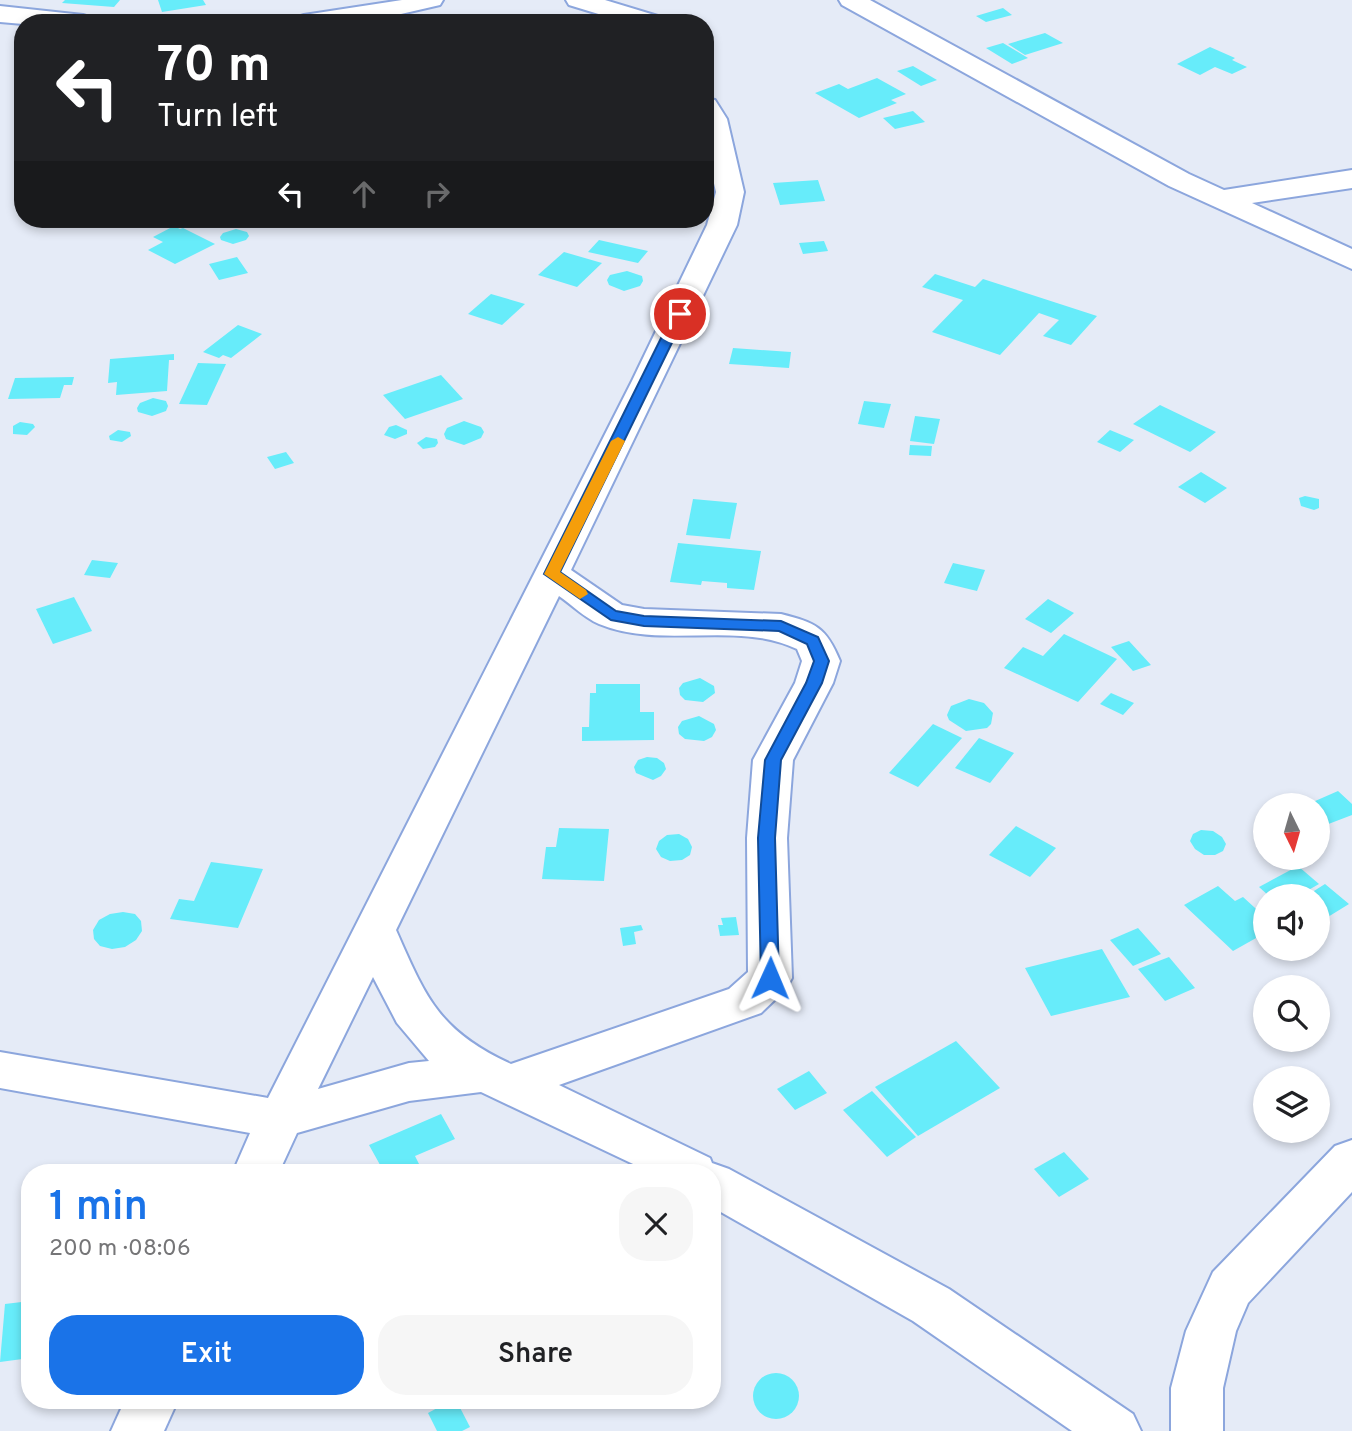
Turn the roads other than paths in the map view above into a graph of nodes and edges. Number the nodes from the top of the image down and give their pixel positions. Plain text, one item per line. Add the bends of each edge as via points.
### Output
1 (431, 0) edge
2 (578, 0) edge
3 (851, 0) edge
4 (370, 14) edge
5 (625, 14) edge
6 (714, 123) edge
7 (1352, 179) edge
8 (1221, 199) junction
9 (1352, 260) edge
10 (552, 574) junction
11 (375, 931) junction
12 (0, 1070) edge
13 (497, 1078) junction
14 (280, 1119) junction
15 (1352, 1160) edge
16 (260, 1164) edge
17 (677, 1164) edge
18 (721, 1188) edge
19 (148, 1409) edge
20 (137, 1431) edge
21 (1115, 1431) edge
22 (1197, 1431) edge

1 - 4 street
2 - 5 street
3 - 8 street
6 - 10 street via 730,192 722,225
7 - 8 street
8 - 9 street
10 - 11 street
10 - 13 street via 611,615 644,621 781,626 813,641 821,661 773,760 767,838 770,978 746,1001
11 - 13 street via 398,986 420,1022 445,1048
11 - 14 street
12 - 14 street
13 - 14 street via 409,1082
13 - 17 street
14 - 16 street
15 - 22 street via 1230,1288 1210,1331 1197,1388
18 - 21 street via 931,1305
19 - 20 street

